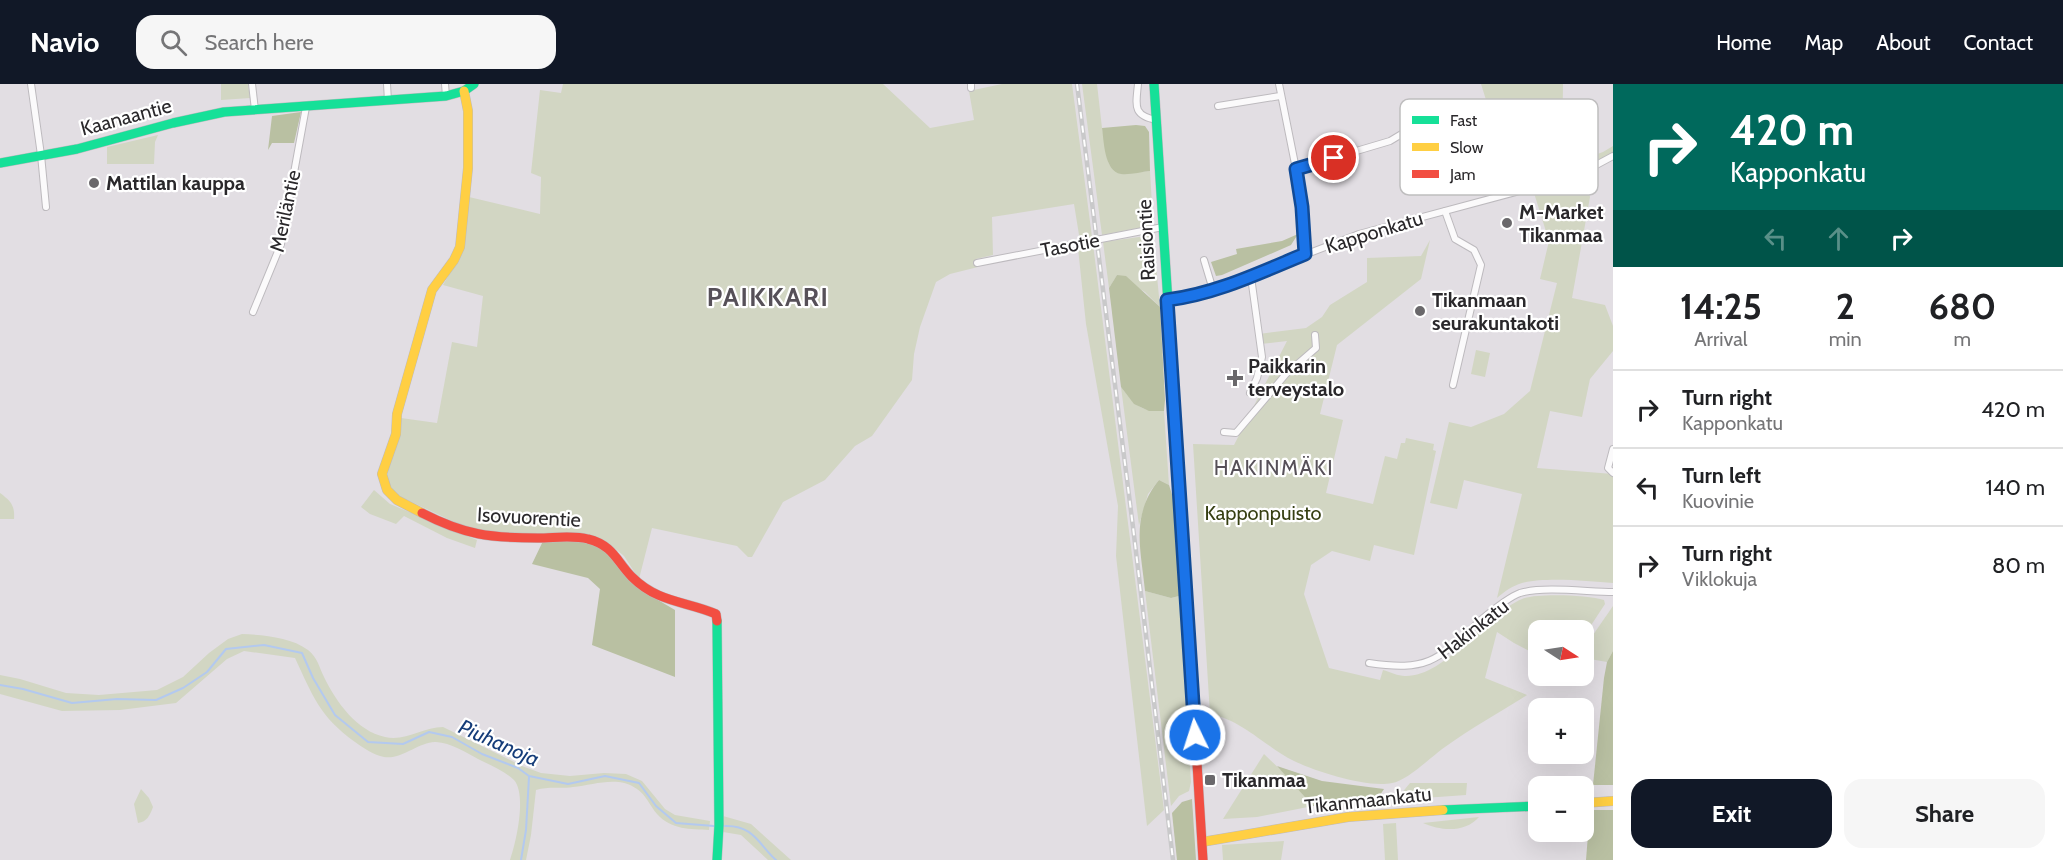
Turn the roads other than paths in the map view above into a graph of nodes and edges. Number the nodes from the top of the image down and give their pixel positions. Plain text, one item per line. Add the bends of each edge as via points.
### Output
1 (31, 84) edge
2 (252, 84) edge
3 (387, 84) edge
4 (445, 84) edge
5 (474, 84) edge
6 (1138, 84) edge
7 (1154, 84) edge
8 (1279, 84) edge
9 (464, 91) junction
10 (446, 96) junction
11 (1280, 96) junction
12 (388, 101) junction
13 (1218, 106) dead end
14 (306, 107) junction
15 (255, 110) junction
16 (1157, 120) junction
17 (1400, 135) edge
18 (41, 155) junction
19 (1613, 156) edge
20 (0, 163) edge
21 (1598, 164) edge
22 (1296, 169) junction
23 (1505, 195) edge
24 (46, 207) dead end
25 (1445, 211) junction
26 (1163, 227) junction
27 (1305, 254) junction
28 (1204, 260) dead end
29 (976, 263) dead end
30 (1251, 277) junction
31 (1213, 290) junction
32 (1167, 300) junction
33 (254, 312) dead end
34 (1315, 335) dead end
35 (1453, 385) dead end
36 (1250, 393) dead end
37 (1224, 432) dead end
38 (1613, 449) edge
39 (1612, 473) edge
40 (1613, 592) edge
41 (1369, 663) dead end
42 (1613, 801) edge
43 (1594, 802) edge
44 (1528, 807) edge
45 (1202, 842) junction
46 (717, 860) edge
47 (1203, 860) edge

1 - 18 street
2 - 15 street
3 - 12 street
4 - 10 street
5 - 9 street, Kaanaantie
6 - 16 street via 1136,107 1142,117
7 - 16 street, Raisiontie
8 - 11 street
9 - 10 street, Kaanaantie
9 - 46 street, Isovuorentie via 468,168 460,247 432,290 397,414 396,434 384,466 383,482 397,500 410,508 463,531 492,537 594,540 618,557 631,577 649,590 716,614
10 - 12 street, Kaanaantie
11 - 13 street
11 - 22 street
12 - 14 street, Kaanaantie
14 - 15 street, Kaanaantie
14 - 33 street, Meriläntie via 280,244
15 - 18 street, Kaanaantie via 200,116
16 - 26 street, Raisiontie
17 - 22 street
18 - 20 street, Kaanaantie
18 - 24 street
19 - 21 street, Kapponkatu
22 - 27 street
23 - 25 street, Kapponkatu
25 - 27 street, Kapponkatu via 1359,234
25 - 35 street, Kapponkatu via 1455,239 1474,250 1481,265
26 - 29 street, Tasotie
26 - 32 street, Raisiontie
27 - 30 street, Kapponkatu
28 - 31 street
30 - 31 street, Kapponkatu
30 - 36 street via 1262,357
31 - 32 street, Kapponkatu
32 - 45 street, Raisiontie
34 - 37 street via 1316,348 1280,380 1236,433
38 - 39 street via 1608,468
40 - 41 street, Hakinkatu via 1520,593 1431,662 1406,666
42 - 43 street
44 - 45 street, Tikanmaankatu via 1390,813
45 - 47 street, Raisiontie

